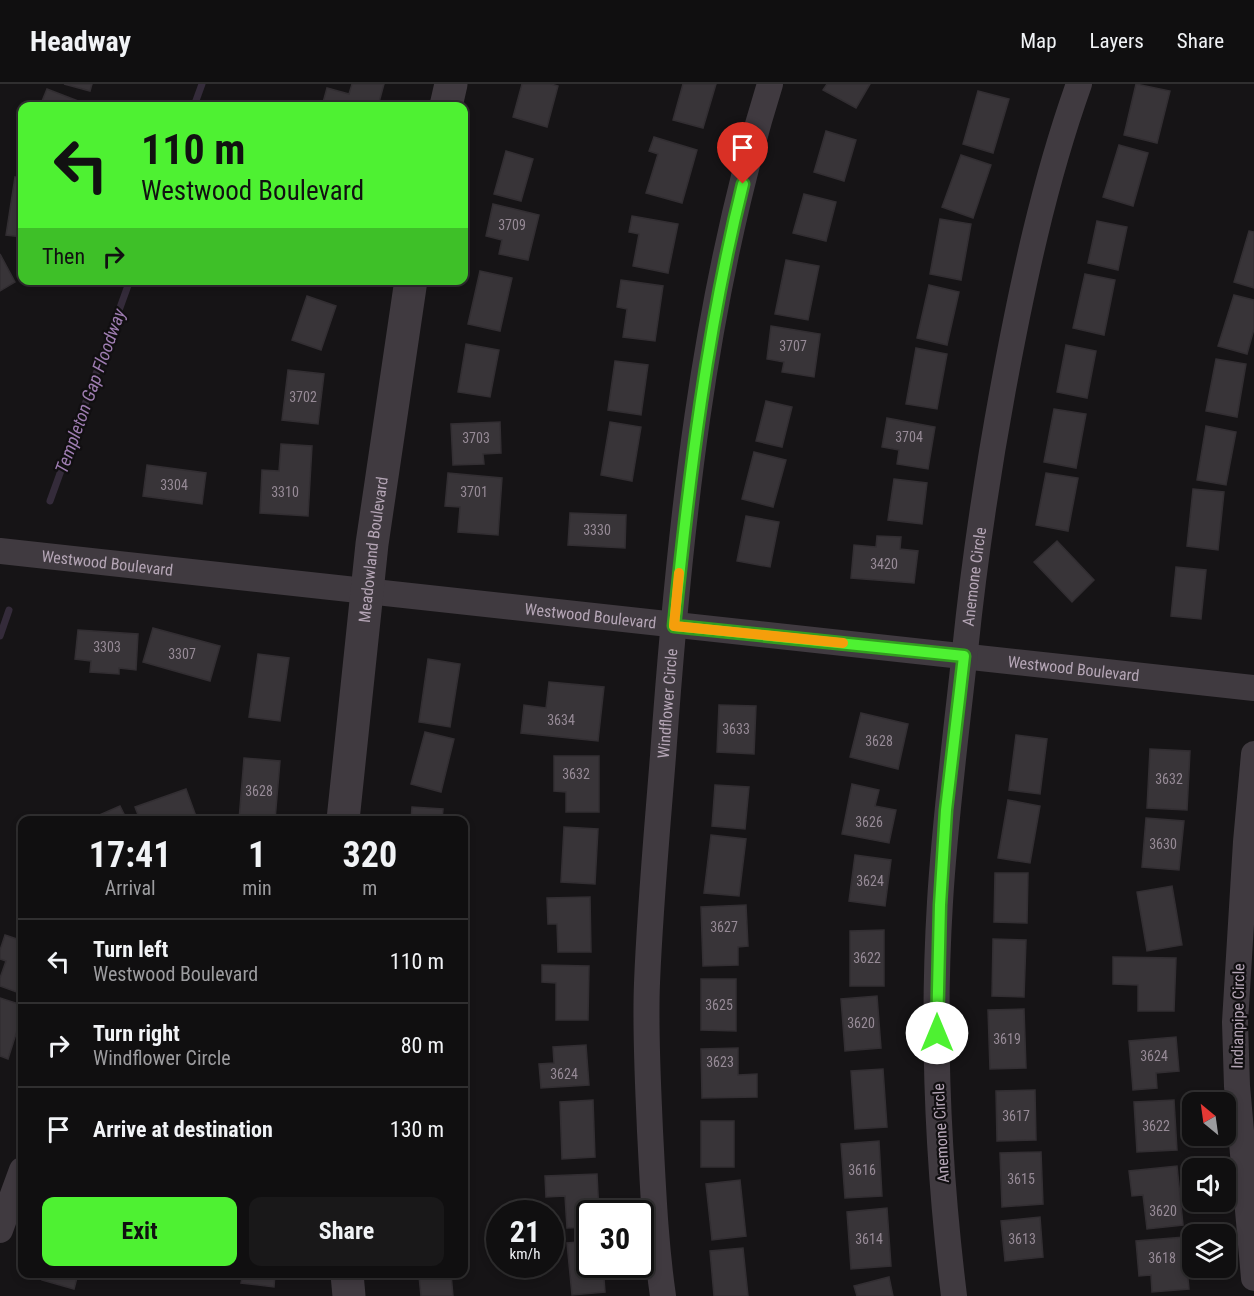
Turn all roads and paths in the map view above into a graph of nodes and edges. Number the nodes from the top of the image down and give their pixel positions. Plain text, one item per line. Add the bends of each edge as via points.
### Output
1 (451, 84) edge
2 (770, 84) edge
3 (1079, 84) edge
4 (447, 102) edge
5 (410, 285) edge
6 (0, 551) edge
7 (366, 590) junction
8 (674, 626) junction
9 (964, 656) junction
10 (1254, 688) edge
11 (1254, 754) edge
12 (343, 816) edge
13 (18, 1181) edge
14 (0, 1230) edge
15 (347, 1278) edge
16 (1254, 1278) edge
17 (349, 1296) edge
18 (663, 1296) edge
19 (954, 1296) edge

1 - 4 street
2 - 8 street, Windflower Circle via 724,266 696,432
3 - 9 street, Anemone Circle via 1016,314 993,443
5 - 7 street, Meadowland Boulevard
6 - 7 street, Westwood Boulevard
7 - 8 street, Westwood Boulevard
7 - 12 street, Meadowland Boulevard
8 - 9 street, Westwood Boulevard
8 - 18 street, Windflower Circle via 647,986 652,1172
9 - 10 street, Westwood Boulevard
9 - 19 street, Anemone Circle via 946,810 937,993 938,1084
11 - 16 street, Indianpipe Circle via 1235,1022
13 - 14 street
15 - 17 street

